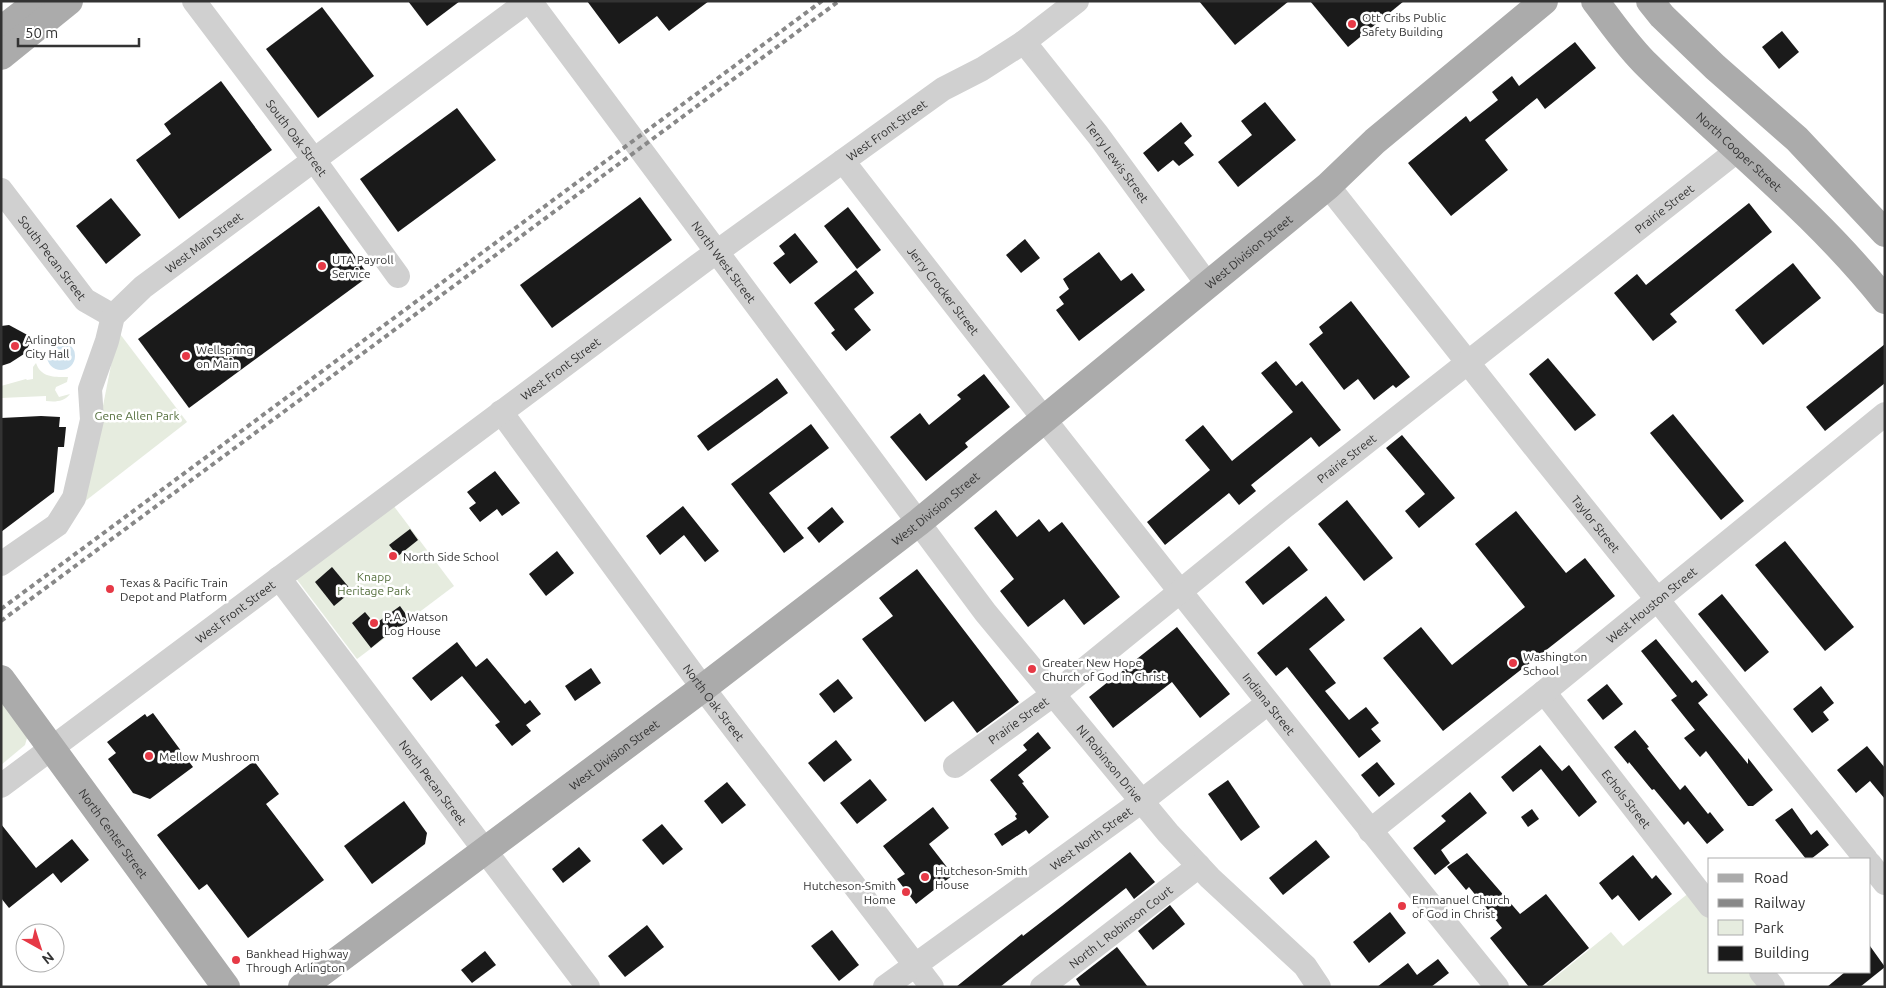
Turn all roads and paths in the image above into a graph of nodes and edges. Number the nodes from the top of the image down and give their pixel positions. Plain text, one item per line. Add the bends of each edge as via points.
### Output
1 (39, 1) edge
2 (69, 1) edge
3 (194, 1) edge
4 (529, 1) edge
5 (1076, 1) edge
6 (1521, 1) edge
7 (1544, 1) edge
8 (1595, 1) edge
9 (1656, 6) edge
10 (1, 30) edge
11 (1500, 38) junction
12 (1024, 42) junction
13 (1, 56) edge
14 (1738, 150) junction
15 (314, 160) junction
16 (843, 161) junction
17 (1328, 186) junction
18 (1, 190) edge
19 (1885, 233) edge
20 (717, 251) junction
21 (398, 276) dead end
22 (1208, 285) junction
23 (1885, 300) edge
24 (113, 316) junction
25 (1468, 362) junction
26 (501, 412) junction
27 (1885, 414) edge
28 (1045, 419) junction
29 (919, 522) junction
30 (1, 564) edge
31 (279, 578) junction
32 (1180, 591) junction
33 (1658, 600) junction
34 (1, 679) edge
35 (703, 688) junction
36 (1544, 692) junction
37 (1054, 694) junction
38 (1268, 703) junction
39 (52, 748) junction
40 (955, 766) dead end
41 (1, 786) edge
42 (1142, 801) junction
43 (1370, 831) junction
44 (484, 851) junction
45 (1865, 858) edge
46 (1871, 865) edge
47 (1199, 866) junction
48 (1885, 883) edge
49 (1708, 903) edge
50 (915, 964) junction
51 (1762, 973) edge
52 (226, 987) edge
53 (302, 987) edge
54 (588, 987) edge
55 (885, 987) edge
56 (932, 987) edge
57 (1042, 987) edge
58 (1320, 987) edge
59 (1497, 987) edge
60 (1773, 987) edge

1 - 10 main road
2 - 13 main road
3 - 15 street, South Oak Street
4 - 15 street, West Main Street
4 - 20 street, North West Street
5 - 12 street, West Front Street
6 - 11 main road
7 - 11 main road, West Division Street
8 - 14 main road, North Cooper Street via 1646,64
9 - 19 main road via 1715,67 1797,139
11 - 17 main road, West Division Street via 1375,141
12 - 16 street, West Front Street via 943,89
12 - 22 street, Terry Lewis Street via 1098,135
14 - 23 main road, North Cooper Street via 1790,197
14 - 25 street, Prairie Street
15 - 21 street, South Oak Street
15 - 24 street, West Main Street via 143,287
16 - 20 street, West Front Street
16 - 28 street, Jerry Crocker Street
17 - 22 main road, West Division Street
17 - 25 street, Taylor Street
18 - 24 street, South Pecan Street via 84,300
20 - 26 street, West Front Street
20 - 29 street, North West Street
22 - 28 main road, West Division Street
24 - 30 street via 90,389 92,420 74,498 57,525
25 - 32 street, Prairie Street
25 - 33 street, Taylor Street
26 - 31 street, West Front Street
26 - 35 street, North Oak Street
27 - 33 street, West Houston Street
28 - 29 main road, West Division Street
28 - 32 street, Indiana Street
29 - 35 main road, West Division Street
29 - 37 street, Nl Robinson Drive via 985,612
31 - 39 street, West Front Street
31 - 44 street, North Pecan Street
32 - 37 street, Prairie Street
32 - 38 street, Indiana Street
33 - 36 street, West Houston Street
33 - 45 street, Taylor Street
34 - 39 main road, North Center Street
35 - 44 main road, West Division Street
35 - 50 street, North Oak Street
36 - 43 street, West Houston Street
36 - 49 street, Echols Street
37 - 40 street, Prairie Street
37 - 42 street, Nl Robinson Drive
38 - 42 street, West North Street
38 - 43 street, Indiana Street
39 - 41 street, West Front Street
39 - 52 main road, North Center Street
42 - 47 street, Nl Robinson Drive
42 - 50 street, West North Street
43 - 59 street, Indiana Street
44 - 53 main road, West Division Street
44 - 54 street, North Pecan Street
46 - 48 street
47 - 57 street, North L Robinson Court
47 - 58 street, Nl Robinson Drive via 1305,966
50 - 55 street, West North Street
50 - 56 street, North Oak Street
51 - 60 street

